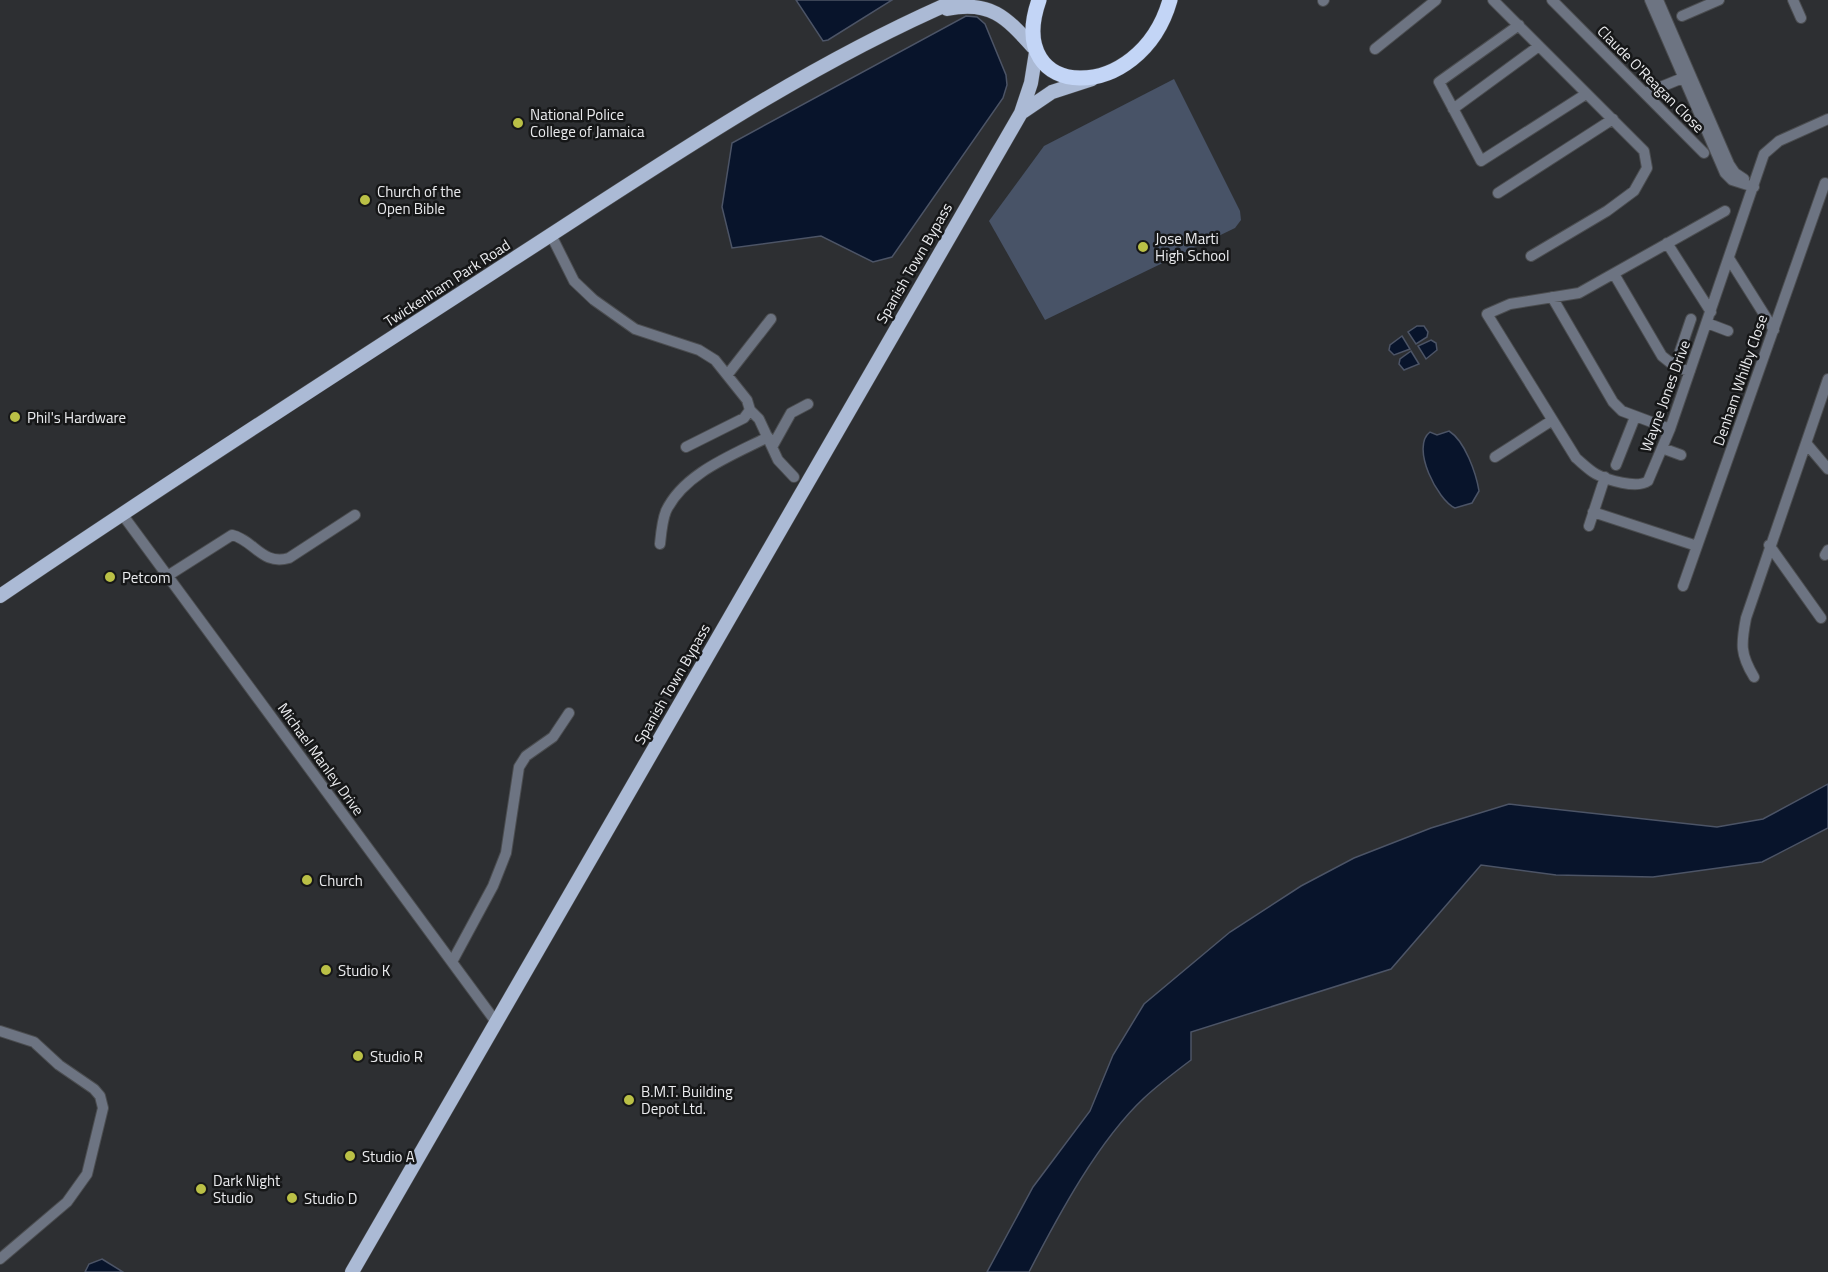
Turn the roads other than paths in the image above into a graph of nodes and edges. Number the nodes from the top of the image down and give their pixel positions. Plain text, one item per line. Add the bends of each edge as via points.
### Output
1 (957, 0) edge
2 (1040, 0) edge
3 (1170, 0) edge
4 (1436, 0) edge
5 (1493, 0) edge
6 (1552, 0) edge
7 (1650, 0) edge
8 (1658, 0) edge
9 (1719, 0) edge
10 (1793, 0) edge
11 (922, 15) junction
12 (1682, 16) dead end
13 (1801, 18) dead end
14 (1519, 26) junction
15 (1539, 46) junction
16 (1375, 49) dead end
17 (1034, 50) junction
18 (1687, 76) junction
19 (1094, 79) junction
20 (1646, 93) junction
21 (1586, 94) junction
22 (1453, 109) junction
23 (1021, 113) junction
24 (1613, 119) junction
25 (1828, 119) edge
26 (1704, 153) dead end
27 (1826, 183) dead end
28 (1755, 185) junction
29 (1498, 193) dead end
30 (1725, 211) dead end
31 (551, 235) junction
32 (1666, 243) junction
33 (1531, 256) dead end
34 (1730, 260) junction
35 (1614, 274) junction
36 (1552, 297) junction
37 (1711, 312) junction
38 (771, 319) dead end
39 (1691, 319) dead end
40 (1707, 324) junction
41 (1774, 330) junction
42 (1728, 331) dead end
43 (1675, 366) junction
44 (1690, 371) junction
45 (729, 374) junction
46 (1828, 379) edge
47 (808, 404) dead end
48 (750, 410) junction
49 (1635, 417) junction
50 (1551, 421) junction
51 (1670, 429) junction
52 (770, 442) junction
53 (1806, 443) junction
54 (686, 447) dead end
55 (1662, 448) junction
56 (1681, 455) dead end
57 (1495, 457) dead end
58 (1616, 465) dead end
59 (1828, 469) edge
60 (794, 477) dead end
61 (1605, 477) junction
62 (1593, 512) junction
63 (122, 513) junction
64 (355, 515) dead end
65 (1589, 526) dead end
66 (660, 544) dead end
67 (1770, 545) junction
68 (1697, 546) junction
69 (169, 575) junction
70 (1683, 586) dead end
71 (0, 596) edge
72 (1821, 618) dead end
73 (1754, 677) dead end
74 (569, 713) dead end
75 (452, 962) junction
76 (496, 1022) junction
77 (0, 1031) edge
78 (0, 1259) edge
79 (352, 1272) edge

1 - 11 main road
2 - 17 highway via 1032,26
3 - 19 highway via 1156,35 1146,48 1123,67
4 - 16 street
5 - 14 street
6 - 20 street, Claude O'Reagan Close
7 - 18 street
8 - 18 street
9 - 12 street
10 - 13 street
11 - 17 main road via 978,5 1008,21
11 - 31 main road, Twickenham Park Road via 824,64
14 - 15 street
14 - 22 street via 1439,82
15 - 21 street
15 - 22 street
17 - 19 highway via 1062,74
17 - 23 main road, Spanish Town Bypass via 1031,83
18 - 20 street
18 - 28 street via 1725,173 1732,180
19 - 23 main road, Spanish Town Bypass via 1052,92
20 - 26 street, Claude O'Reagan Close
21 - 22 street via 1485,161 1479,158
21 - 24 street
23 - 76 main road, Spanish Town Bypass
24 - 29 street
24 - 33 street via 1644,151 1647,168 1634,191
25 - 28 street, Wayne Jones Drive via 1768,148
27 - 41 street, Denham Whilby Close
28 - 34 street, Wayne Jones Drive
30 - 32 street
31 - 45 street via 574,281 594,300 635,329 699,350
31 - 63 main road, Twickenham Park Road
32 - 35 street
32 - 37 street
34 - 37 street, Wayne Jones Drive
34 - 41 street
35 - 36 street via 1579,293
35 - 43 street via 1662,356
36 - 49 street via 1613,402
36 - 50 street, Wayne Jones Drive via 1510,304 1487,314
37 - 40 street, Wayne Jones Drive
38 - 45 street
39 - 43 street
40 - 42 street
40 - 44 street, Wayne Jones Drive
41 - 68 street, Denham Whilby Close
43 - 44 street
44 - 51 street, Wayne Jones Drive
45 - 48 street
46 - 53 street
47 - 52 street via 791,413
48 - 52 street
48 - 54 street via 744,418
49 - 51 street
49 - 58 street
50 - 57 street
50 - 61 street, Wayne Jones Drive via 1576,458
51 - 55 street, Wayne Jones Drive
52 - 60 street via 777,459
52 - 66 street via 708,468 675,496 665,513
53 - 59 street
53 - 67 street
55 - 56 street
55 - 61 street, Wayne Jones Drive via 1646,484
61 - 62 street
62 - 65 street
62 - 68 street
63 - 69 street, Michael Manley Drive
63 - 71 main road, Twickenham Park Road
64 - 69 street via 289,558 264,556 232,535
67 - 72 street
67 - 73 street via 1743,633 1744,660
68 - 70 street, Denham Whilby Close
69 - 75 street, Michael Manley Drive
74 - 75 street via 553,737 526,756 519,767 506,853 493,886
75 - 76 street, Michael Manley Drive
76 - 79 main road, Spanish Town Bypass
77 - 78 street via 34,1041 59,1065 94,1089 104,1108 87,1174 67,1202

